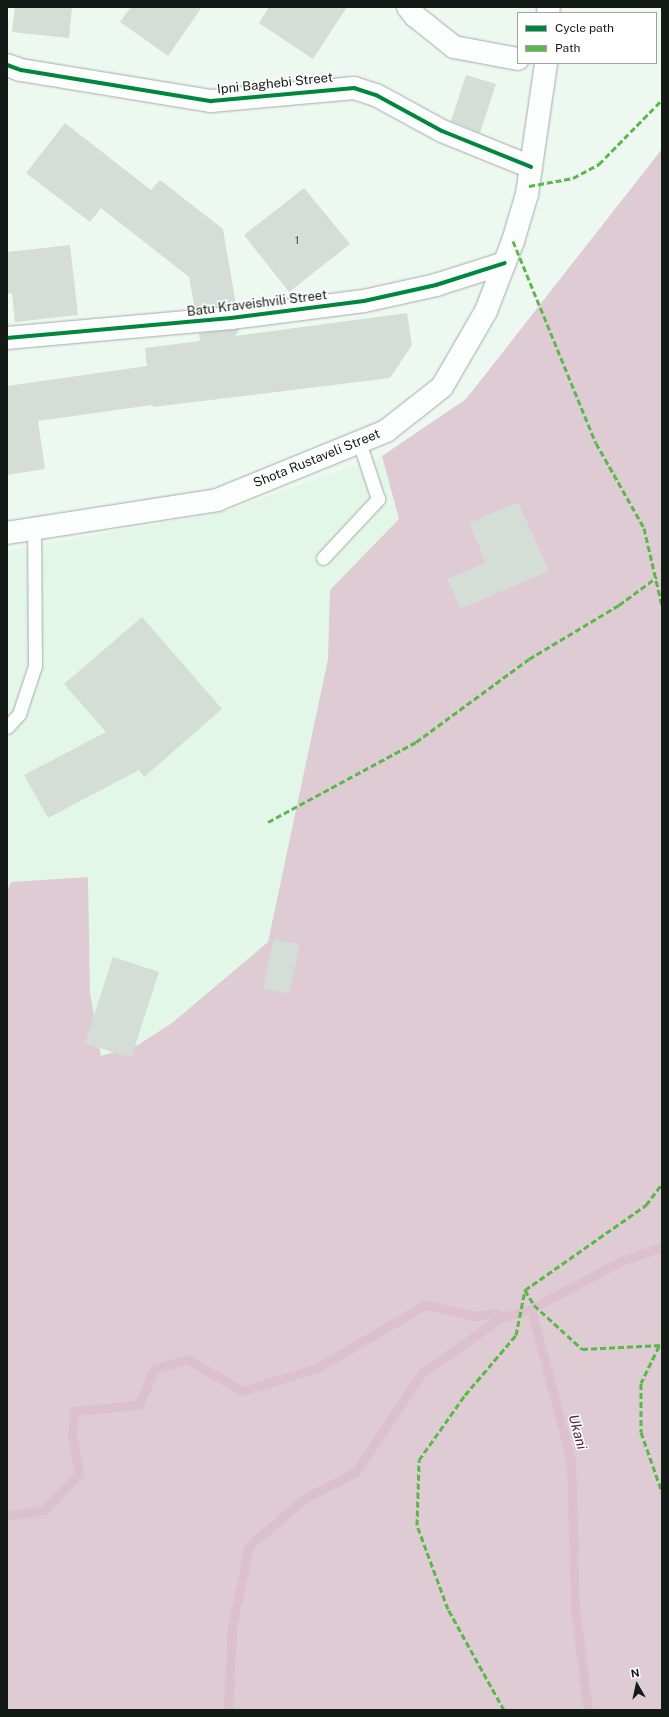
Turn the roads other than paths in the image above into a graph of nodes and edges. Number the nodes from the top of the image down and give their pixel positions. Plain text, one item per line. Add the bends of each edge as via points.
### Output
1 (408, 7) edge
2 (517, 59) edge
3 (546, 64) edge
4 (7, 65) edge
5 (531, 167) junction
6 (505, 263) junction
7 (7, 338) edge
8 (358, 442) junction
9 (34, 529) junction
10 (7, 533) edge
11 (323, 558) dead end
12 (7, 727) edge

1 - 2 street via 415,16 454,47
3 - 5 street, Shota Rustaveli Street
4 - 5 street, Ipni Baghebi Street via 21,70 211,101 354,88 376,94 442,131
5 - 6 street, Shota Rustaveli Street via 527,194
6 - 7 street, Batu Kraveishvili Street via 436,285 364,301 231,318
6 - 8 street, Shota Rustaveli Street via 486,311 442,387 386,431
8 - 9 street, Shota Rustaveli Street via 217,500
8 - 11 lane via 378,500
9 - 10 street, Shota Rustaveli Street
9 - 12 lane via 35,666 19,714

